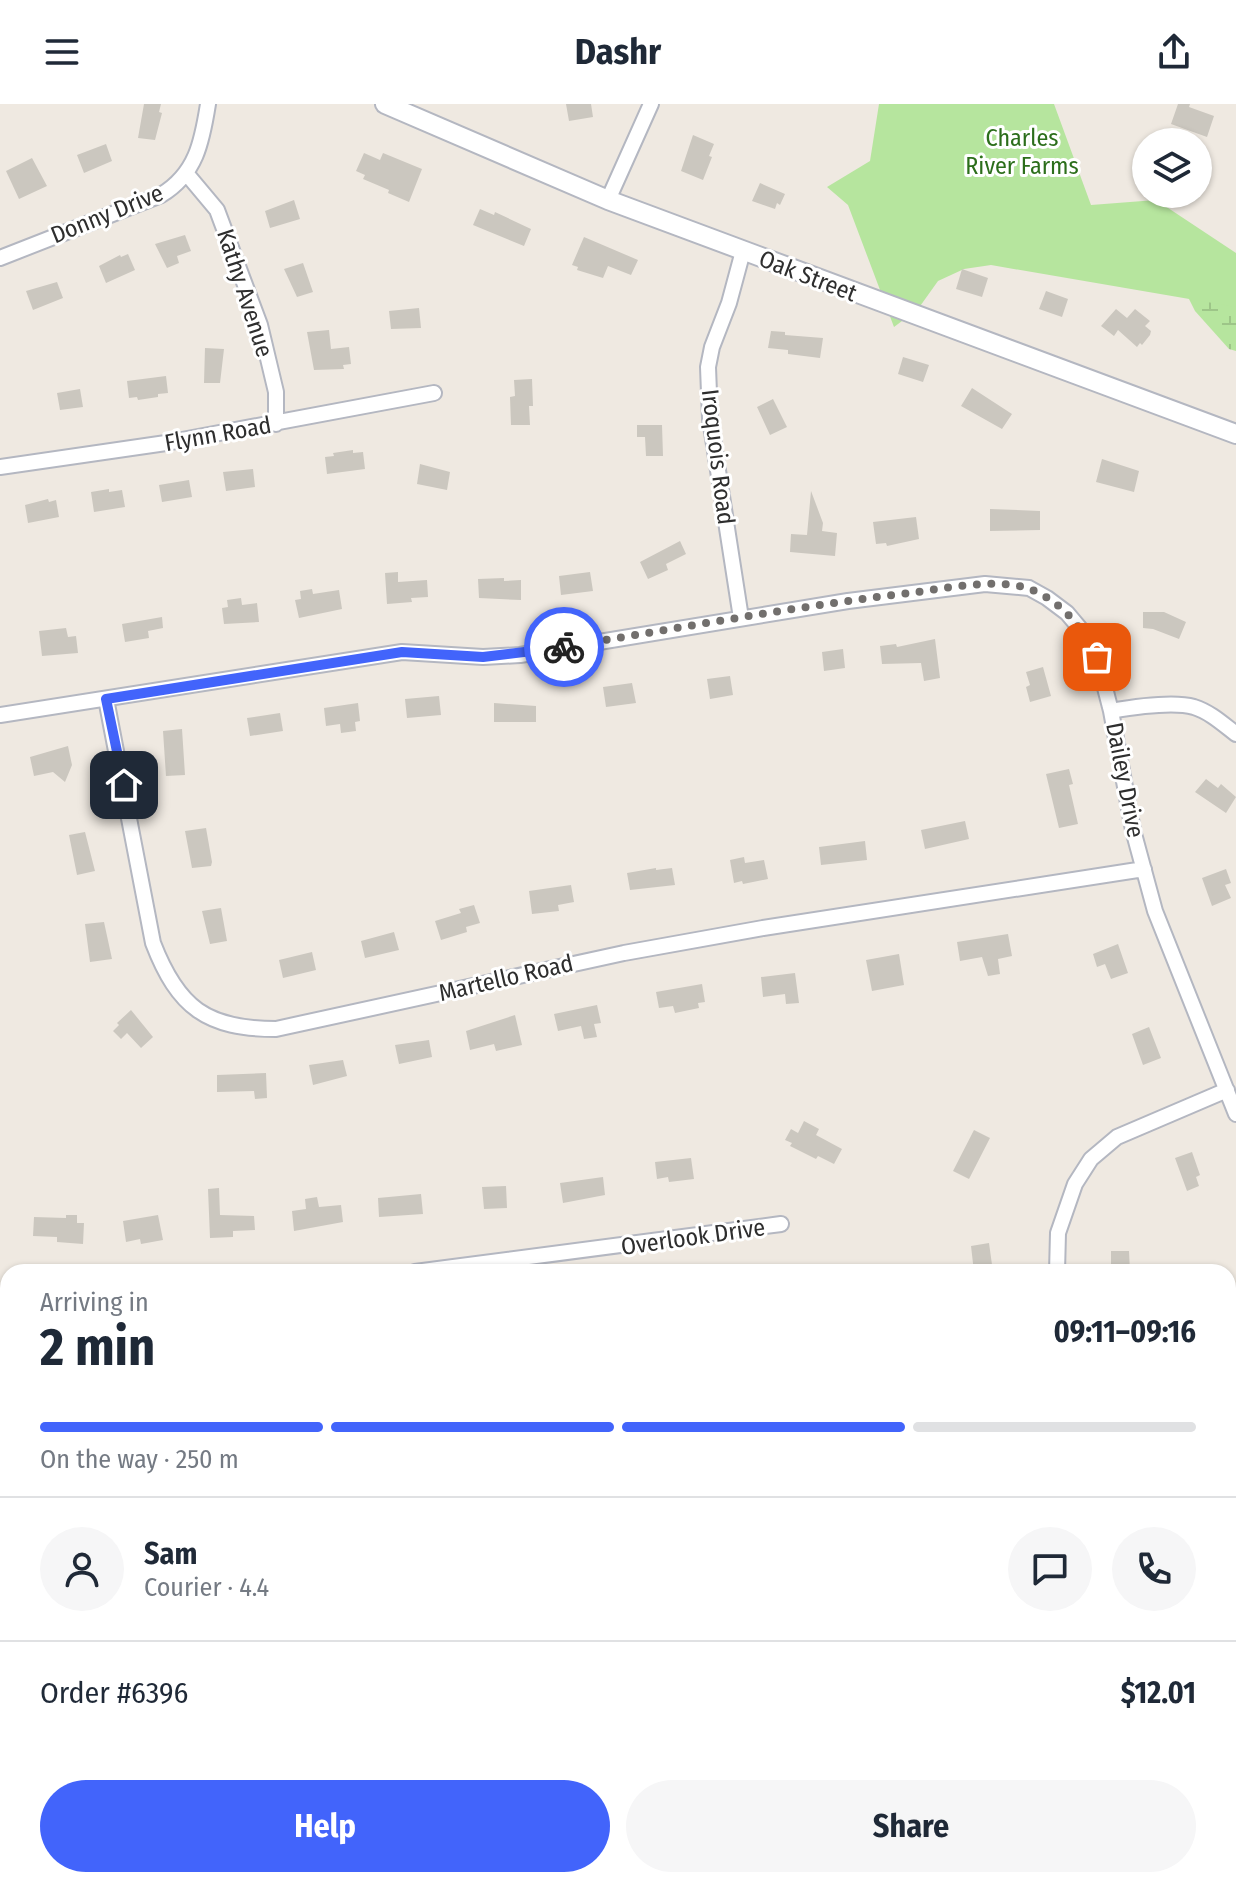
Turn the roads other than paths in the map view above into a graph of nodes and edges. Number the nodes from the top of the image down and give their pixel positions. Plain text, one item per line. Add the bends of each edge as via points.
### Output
1 (208, 104) edge
2 (385, 104) edge
3 (651, 104) edge
4 (186, 173) junction
5 (608, 200) junction
6 (743, 251) junction
7 (0, 258) edge
8 (434, 393) dead end
9 (276, 424) junction
10 (1236, 434) edge
11 (0, 467) edge
12 (741, 618) junction
13 (106, 699) junction
14 (1111, 711) junction
15 (0, 715) edge
16 (1236, 734) edge
17 (1144, 869) junction
18 (1227, 1090) junction
19 (1236, 1114) edge
20 (781, 1224) dead end
21 (476, 1264) edge
22 (1057, 1264) edge

1 - 4 street, Donny Drive via 203,136
2 - 5 main road, Oak Street
3 - 5 street
4 - 7 street, Donny Drive via 161,195
4 - 9 street, Kathy Avenue via 217,210 260,325 276,392
5 - 6 main road, Oak Street
6 - 10 main road, Oak Street
6 - 12 street, Iroquois Road via 708,367 710,419
8 - 9 street, Flynn Road
9 - 11 street, Flynn Road
12 - 13 street, Dailey Drive via 520,655 402,652
12 - 14 street, Dailey Drive via 985,584 1029,588 1067,613 1088,638
13 - 15 street, Dailey Drive
13 - 17 street, Martello Road via 162,967 195,1009 245,1029 276,1029 655,947
14 - 16 street via 1192,707
14 - 17 street, Dailey Drive
17 - 18 street, Dailey Drive via 1155,911
18 - 19 street, Dailey Drive
18 - 22 street via 1117,1137 1091,1159 1075,1184 1058,1233
20 - 21 street, Overlook Drive

